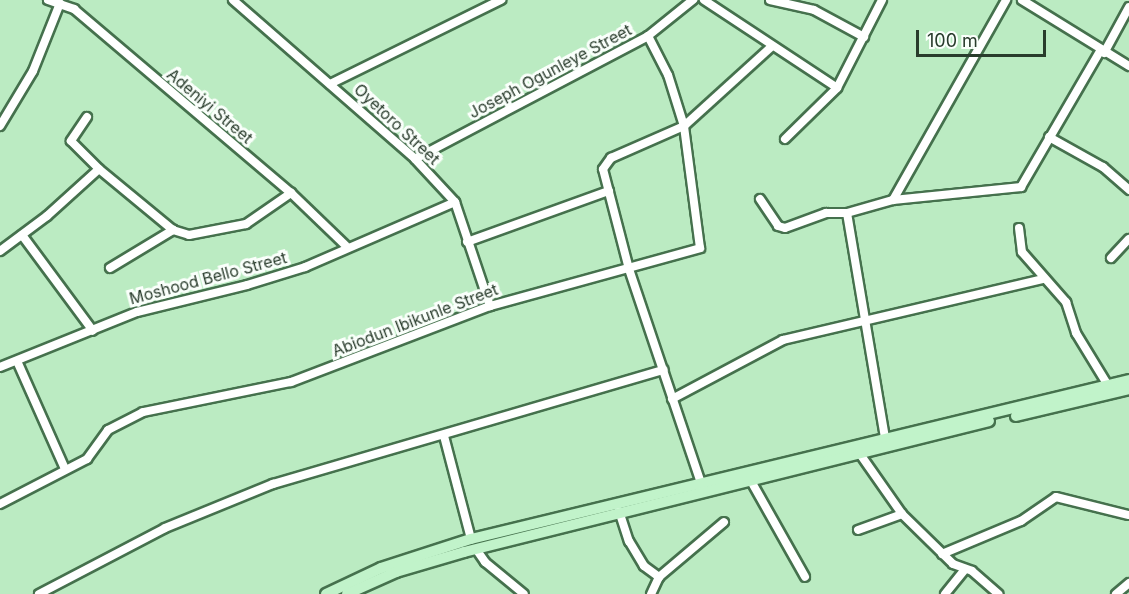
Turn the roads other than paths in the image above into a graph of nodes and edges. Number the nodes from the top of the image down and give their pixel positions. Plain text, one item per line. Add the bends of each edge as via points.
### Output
1 (48, 0) edge
2 (233, 0) edge
3 (501, 0) edge
4 (693, 0) edge
5 (704, 0) edge
6 (770, 0) edge
7 (882, 0) edge
8 (1006, 0) edge
9 (1022, 0) edge
10 (60, 3) junction
11 (1129, 7) edge
12 (648, 36) junction
13 (864, 37) junction
14 (771, 47) junction
15 (1102, 52) junction
16 (1129, 66) edge
17 (330, 84) junction
18 (836, 87) junction
19 (87, 117) dead end
20 (0, 126) edge
21 (684, 126) junction
22 (1049, 137) junction
23 (785, 139) dead end
24 (415, 159) junction
25 (99, 169) junction
26 (1129, 190) edge
27 (609, 191) junction
28 (291, 193) junction
29 (760, 199) dead end
30 (893, 200) junction
31 (455, 202) junction
32 (847, 213) junction
33 (1019, 228) dead end
34 (173, 230) junction
35 (22, 235) junction
36 (1129, 239) edge
37 (467, 242) junction
38 (346, 246) junction
39 (0, 251) edge
40 (1111, 258) dead end
41 (110, 268) dead end
42 (629, 269) junction
43 (1044, 279) junction
44 (490, 306) junction
45 (864, 323) junction
46 (93, 330) junction
47 (17, 361) junction
48 (0, 367) edge
49 (664, 370) junction
50 (1129, 380) edge
51 (1109, 387) junction
52 (1129, 389) edge
53 (672, 399) junction
54 (1054, 404) junction
55 (444, 436) junction
56 (885, 438) junction
57 (861, 454) junction
58 (65, 469) junction
59 (751, 481) junction
60 (703, 487) junction
61 (0, 504) edge
62 (619, 511) junction
63 (902, 514) junction
64 (1129, 515) edge
65 (724, 522) dead end
66 (858, 530) dead end
67 (474, 544) junction
68 (942, 554) junction
69 (965, 569) junction
70 (659, 577) junction
71 (805, 577) dead end
72 (1129, 583) edge
73 (39, 594) edge
74 (326, 594) edge
75 (347, 594) edge
76 (524, 594) edge
77 (651, 594) edge
78 (945, 594) edge
79 (999, 594) edge
80 (1116, 594) edge

1 - 10 street, Adeniyi Street
2 - 17 street, Oyetoro Street
3 - 17 street
4 - 12 street, Joseph Ogunleye Street
5 - 14 street
6 - 13 street via 814,10
7 - 13 street
8 - 30 street
9 - 15 street
10 - 20 street via 33,71
10 - 28 street, Adeniyi Street via 74,9
11 - 15 street
12 - 21 street via 668,75
12 - 24 street, Joseph Ogunleye Street
13 - 18 street
14 - 18 street
14 - 21 street
15 - 16 street
15 - 22 street
17 - 24 street, Oyetoro Street
18 - 23 street
19 - 25 street via 71,141
21 - 27 street via 611,158 603,169
21 - 42 street, Abiodun Ibikunle Street via 702,245 697,250
22 - 26 street via 1103,167
22 - 30 street via 1021,187
24 - 31 street, Oyetoro Street
25 - 34 street
25 - 35 street
27 - 37 street
27 - 42 street
28 - 34 street via 256,219 234,228 189,236
28 - 38 street, Adeniyi Street
29 - 32 street via 781,228 826,213
30 - 32 street
31 - 37 street, Oyetoro Street
31 - 38 street, Moshood Bello Street
32 - 45 street
33 - 43 street via 1022,252
34 - 41 street
35 - 39 street
35 - 46 street
36 - 40 street
37 - 44 street, Oyetoro Street
38 - 46 street, Moshood Bello Street via 305,267 137,312
42 - 44 street, Abiodun Ibikunle Street
42 - 49 street
43 - 45 street
43 - 51 street via 1066,302 1076,333
44 - 58 street, Abiodun Ibikunle Street via 291,382 143,412 108,430 87,459
45 - 53 street via 783,340
45 - 56 street
46 - 47 street, Moshood Bello Street
47 - 48 street, Moshood Bello Street
47 - 58 street
49 - 53 street
49 - 55 street
50 - 51 main road
51 - 54 main road
52 - 54 main road
53 - 60 street
54 - 56 main road
54 - 57 main road
55 - 67 street
55 - 73 street via 273,484 165,528
56 - 60 main road
57 - 59 main road
57 - 63 street
58 - 61 street, Abiodun Ibikunle Street
59 - 60 main road
59 - 71 street
60 - 62 main road
60 - 67 main road
62 - 67 main road
62 - 70 street via 629,541 644,566
63 - 66 street
63 - 68 street
64 - 68 street via 1056,497 1021,521
65 - 70 street
67 - 74 main road via 390,565
67 - 75 main road
67 - 76 street via 484,562
68 - 69 street
69 - 78 street
69 - 79 street
70 - 77 street
72 - 80 street

